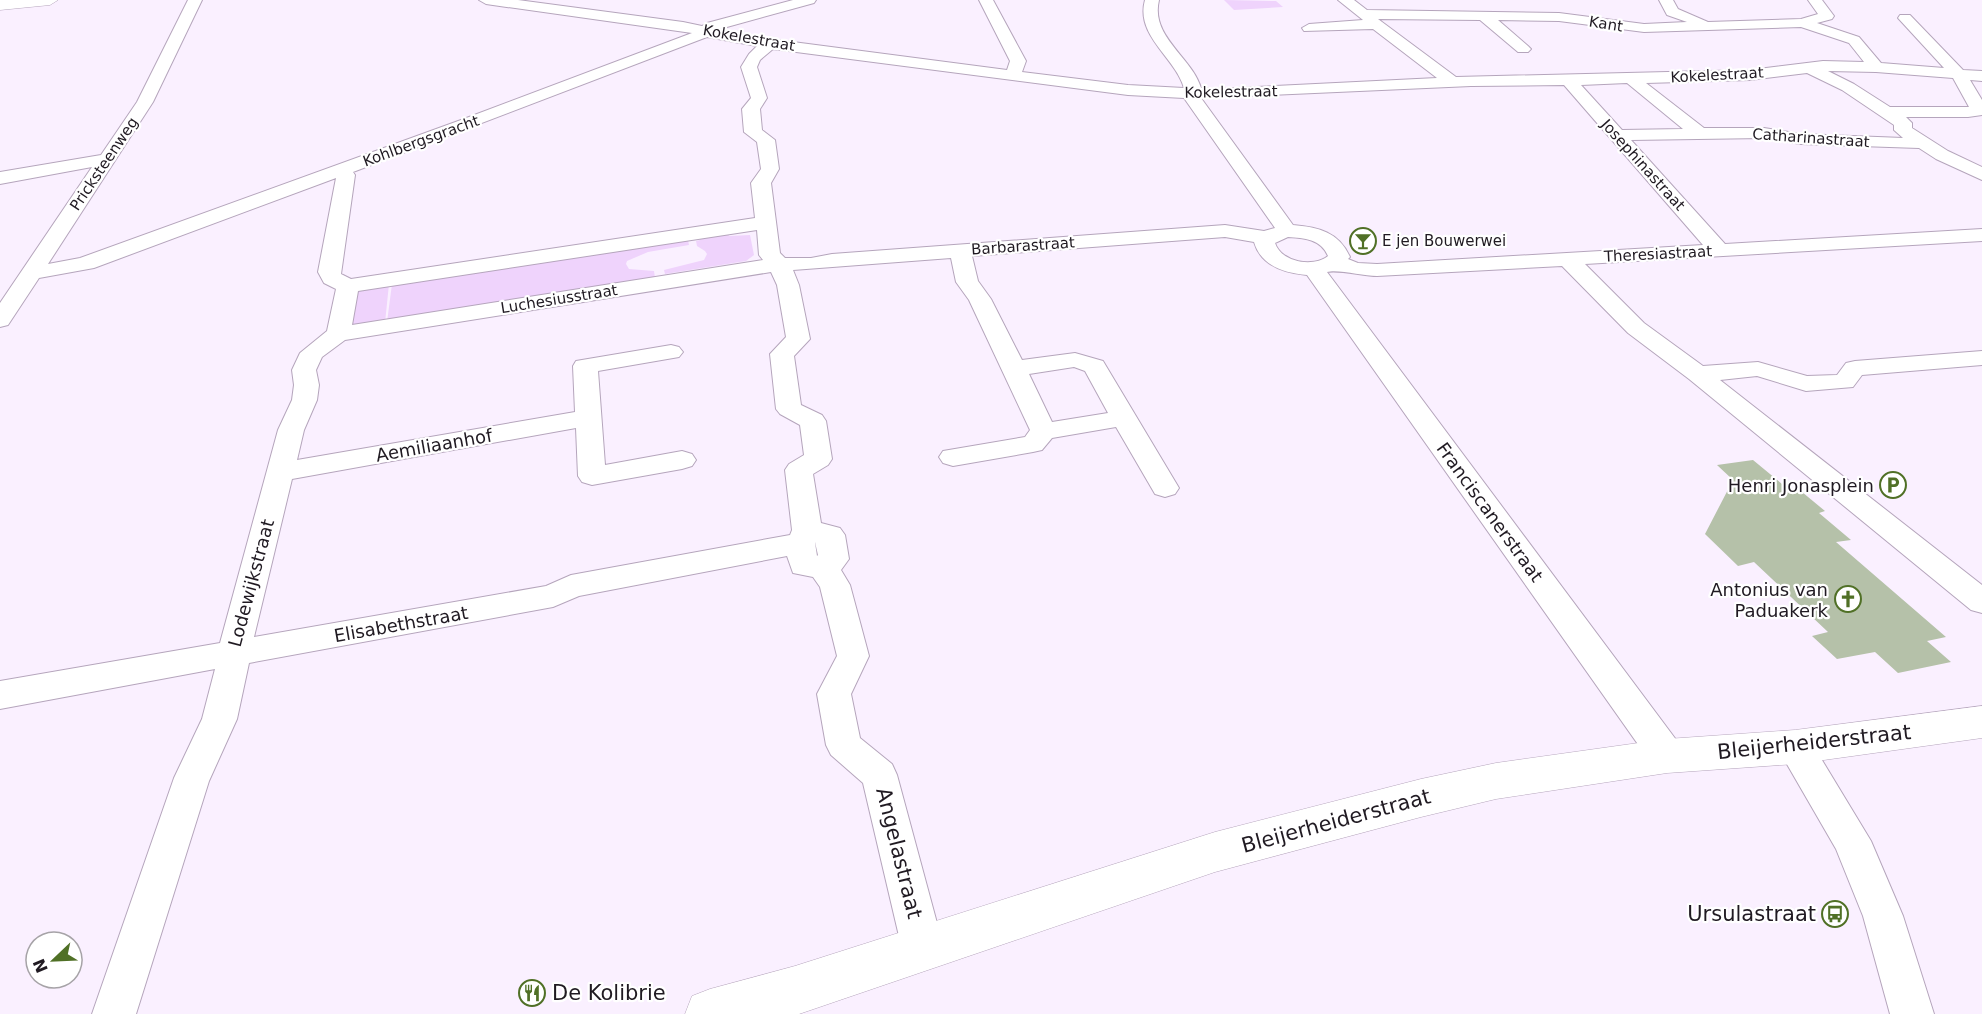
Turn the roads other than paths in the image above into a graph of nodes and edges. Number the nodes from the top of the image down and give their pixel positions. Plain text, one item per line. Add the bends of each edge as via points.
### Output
1 (50, 0) edge
2 (195, 0) edge
3 (486, 0) edge
4 (808, 0) edge
5 (986, 0) edge
6 (1152, 0) edge
7 (1345, 0) edge
8 (1490, 0) edge
9 (1815, 0) edge
10 (0, 4) edge
11 (1669, 6) edge
12 (1362, 14) junction
13 (1508, 15) junction
14 (1484, 16) junction
15 (1541, 16) junction
16 (1819, 18) junction
17 (1905, 18) dead end
18 (1802, 23) junction
19 (1376, 24) junction
20 (1707, 25) junction
21 (1309, 28) dead end
22 (1672, 28) junction
23 (1503, 31) junction
24 (706, 32) junction
25 (1839, 34) junction
26 (770, 44) junction
27 (1523, 49) dead end
28 (1808, 67) junction
29 (1876, 67) junction
30 (1958, 74) junction
31 (1011, 76) junction
32 (1982, 76) edge
33 (1631, 79) junction
34 (1568, 80) junction
35 (1452, 82) junction
36 (1192, 94) junction
37 (1887, 112) junction
38 (1700, 134) junction
39 (1616, 135) junction
40 (1923, 143) junction
41 (107, 159) junction
42 (339, 171) junction
43 (1981, 174) edge
44 (0, 178) edge
45 (765, 223) junction
46 (1277, 234) junction
47 (1982, 235) edge
48 (960, 250) junction
49 (1719, 250) junction
50 (1567, 260) junction
51 (779, 264) junction
52 (1325, 265) junction
53 (30, 273) junction
54 (348, 286) junction
55 (0, 320) edge
56 (338, 334) junction
57 (671, 352) dead end
58 (1982, 358) edge
59 (1014, 369) junction
60 (1698, 374) junction
61 (588, 418) junction
62 (1124, 418) junction
63 (1044, 431) junction
64 (952, 457) dead end
65 (682, 460) dead end
66 (281, 472) junction
67 (1165, 488) dead end
68 (804, 537) junction
69 (1982, 602) edge
70 (232, 655) junction
71 (0, 695) edge
72 (1982, 722) edge
73 (1795, 747) junction
74 (1667, 756) junction
75 (923, 949) junction
76 (727, 1012) edge
77 (114, 1014) edge
78 (1912, 1014) edge

1 - 10 street
2 - 41 street, Pricksteenweg via 145,102
3 - 24 street, Kokelestraat
4 - 24 street, Kohlbergsgracht via 712,26
5 - 31 street via 1018,61
6 - 36 street via 1152,25 1193,86
7 - 12 street
8 - 13 street
9 - 16 street via 1827,16
11 - 20 street, Kant
11 - 22 street, Kant via 1665,13
12 - 14 street, Kant
12 - 19 street
13 - 14 street, Kant
13 - 15 street, Kant
14 - 23 street
15 - 22 street, Kant via 1635,28
15 - 23 street via 1543,30
16 - 18 street, Kant
16 - 25 street via 1856,30
17 - 30 street
18 - 20 street, Kant
18 - 25 street, Kant
19 - 21 street
19 - 35 street
20 - 22 street, Kant
23 - 27 street
24 - 26 street, Kokelestraat
24 - 42 street, Kohlbergsgracht
25 - 29 street, Kant via 1854,40
26 - 31 street, Kokelestraat
26 - 45 street, Angelastraat via 748,63 759,98 751,109 753,132 766,140 770,169 761,183
28 - 29 street, Kokelestraat
28 - 33 street, Kokelestraat via 1750,75
28 - 37 street
29 - 30 street, Kokelestraat
30 - 32 street, Kokelestraat
30 - 37 street via 1978,107 1976,111
31 - 36 street, Kokelestraat
33 - 34 street, Kokelestraat
33 - 38 street
34 - 35 street, Kokelestraat
34 - 39 street, Josephinastraat
35 - 36 street, Kokelestraat
36 - 46 street
37 - 40 street via 1903,123 1903,130
38 - 39 street, Catharinastraat
38 - 40 street, Catharinastraat via 1764,133 1800,139
39 - 49 street, Josephinastraat
40 - 43 street
41 - 44 street
41 - 53 street, Pricksteenweg
42 - 53 street, Kohlbergsgracht via 86,263
42 - 54 street via 346,175 329,272 332,278
45 - 51 street, Angelastraat via 770,255
45 - 54 street
46 - 48 street, Barbarastraat via 1225,231
46 - 52 street, Theresiastraat via 1264,242 1264,248 1280,263
46 - 52 street, Barbarastraat via 1307,232 1324,237 1339,257
47 - 49 street, Theresiastraat
48 - 51 street, Barbarastraat
48 - 59 street via 968,282
49 - 50 street, Theresiastraat
50 - 52 street, Theresiastraat via 1367,270
50 - 60 street via 1636,328
51 - 56 street, Luchesiusstraat
51 - 68 street, Angelastraat via 788,285 798,339 782,354 789,410 813,421 818,459 799,470
52 - 74 street, Franciscanerstraat
53 - 55 street, Pricksteenweg
54 - 56 street
56 - 66 street, Lodewijkstraat via 307,359 304,370 309,381 300,415 291,429
57 - 61 street via 585,366
58 - 60 street via 1855,368 1844,382 1806,384 1758,369
59 - 62 street via 1075,360 1094,366
59 - 63 street
60 - 69 street
61 - 65 street via 592,476
61 - 66 street, Aemiliaanhof
62 - 63 street
62 - 67 street
63 - 64 street via 1033,444
66 - 70 street, Lodewijkstraat
68 - 70 street, Elisabethstraat via 571,586 553,596
68 - 75 street, Angelastraat via 804,565 823,568 835,585 853,656 834,694 844,745 879,775
70 - 71 street, Elisabethstraat
70 - 77 street, Lodewijkstraat via 230,685 216,729 192,778
72 - 73 street, Bleijerheiderstraat
73 - 74 street, Bleijerheiderstraat
73 - 78 street via 1852,841 1883,916
74 - 75 street, Bleijerheiderstraat via 1496,782 1421,798 1215,852
75 - 76 street, Bleijerheiderstraat

